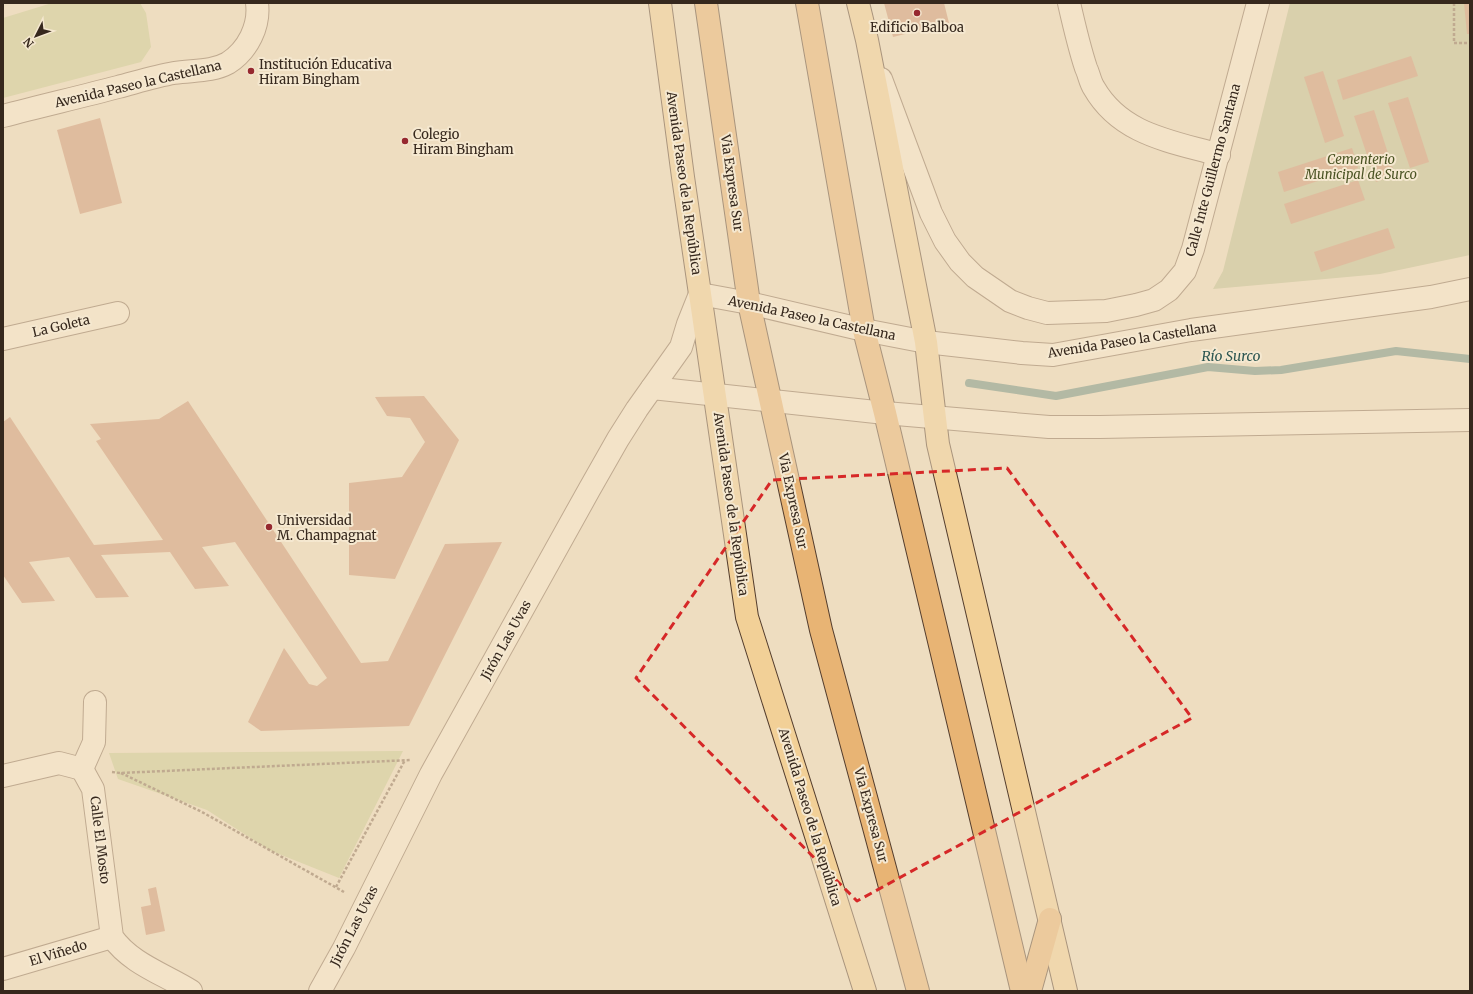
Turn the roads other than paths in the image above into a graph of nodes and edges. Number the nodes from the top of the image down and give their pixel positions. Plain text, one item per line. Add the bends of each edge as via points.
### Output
1 (257, 3) edge
2 (660, 3) edge
3 (706, 3) edge
4 (807, 3) edge
5 (858, 3) edge
6 (1069, 3) edge
7 (1258, 3) edge
8 (867, 40) junction
9 (3, 116) edge
10 (1219, 155) junction
11 (1470, 290) edge
12 (700, 294) junction
13 (749, 303) junction
14 (118, 313) dead end
15 (864, 330) junction
16 (3, 339) edge
17 (926, 342) junction
18 (652, 388) junction
19 (715, 395) junction
20 (770, 401) junction
21 (885, 413) junction
22 (934, 416) junction
23 (1470, 420) edge
24 (95, 702) dead end
25 (82, 769) junction
26 (3, 776) edge
27 (1050, 919) junction
28 (112, 937) junction
29 (3, 969) edge
30 (191, 991) edge
31 (320, 991) edge
32 (865, 991) edge
33 (918, 991) edge
34 (1022, 991) edge
35 (1030, 991) edge
36 (1066, 991) edge

1 - 9 street, Avenida Paseo la Castellana via 254,30 248,43 237,56 216,68 174,73
2 - 12 main road, Avenida Paseo de la República
3 - 13 highway, Via Expresa Sur
4 - 15 highway
5 - 8 main road
6 - 10 street via 1093,87 1106,106 1124,122 1144,133
7 - 10 street, Calle Inte Guillermo Santana
8 - 10 street, Calle Inte Guillermo Santana via 931,213 944,240 975,277 1010,301 1028,308 1047,313 1106,312 1154,300 1169,290 1184,271 1193,249
8 - 17 main road
11 - 17 street, Avenida Paseo la Castellana via 1191,330 1054,355 1022,354
12 - 13 street, Avenida Paseo la Castellana
12 - 18 street, Jirón Las Uvas via 681,347
12 - 19 main road, Avenida Paseo de la República
13 - 15 street, Avenida Paseo la Castellana
13 - 20 highway, Via Expresa Sur
14 - 16 street, La Goleta
15 - 17 street, Avenida Paseo la Castellana
15 - 21 highway
17 - 22 main road
18 - 19 street
18 - 31 street, Jirón Las Uvas via 618,439 427,781
19 - 20 street
19 - 32 main road, Avenida Paseo de la República via 747,617
20 - 21 street
20 - 33 highway, Via Expresa Sur via 821,630
21 - 22 street
21 - 34 highway
22 - 23 street via 1049,426 1100,427
22 - 27 main road via 938,444
24 - 25 street via 94,742
25 - 26 street via 59,763
25 - 28 street, Calle El Mosto via 93,789
27 - 35 highway
27 - 36 main road
28 - 29 street, El Viñedo
28 - 30 street via 129,955

